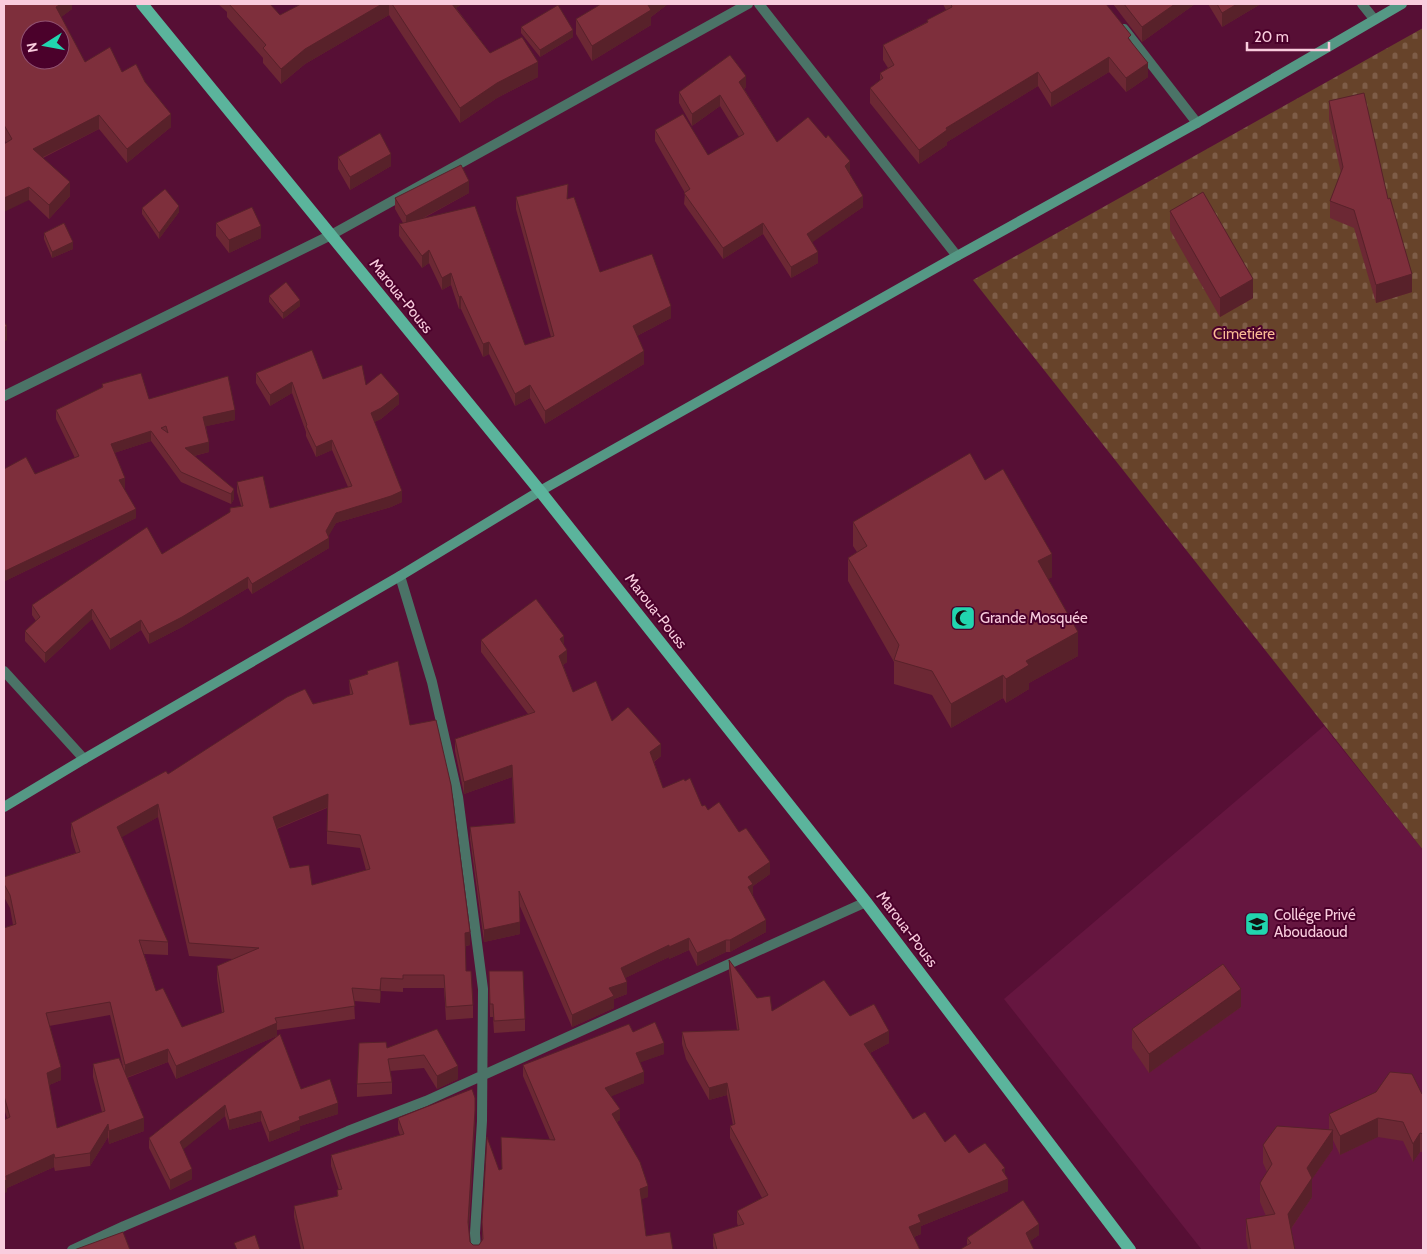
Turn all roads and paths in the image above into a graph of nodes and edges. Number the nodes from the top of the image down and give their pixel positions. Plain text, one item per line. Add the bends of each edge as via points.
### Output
1 (142, 4) edge
2 (748, 4) edge
3 (759, 4) edge
4 (1362, 4) edge
5 (1402, 4) edge
6 (1116, 19) edge
7 (1374, 19) junction
8 (1197, 123) junction
9 (331, 235) junction
10 (957, 256) junction
11 (4, 396) edge
12 (540, 491) junction
13 (400, 576) junction
14 (4, 671) edge
15 (84, 759) junction
16 (4, 807) edge
17 (866, 902) junction
18 (483, 1076) junction
19 (72, 1250) edge
20 (476, 1250) edge
21 (1130, 1250) edge

1 - 9 main road, Maroua-Pouss
2 - 9 street
3 - 10 street
4 - 7 street
5 - 7 main road
6 - 8 street
7 - 8 main road
8 - 10 main road
9 - 11 street
9 - 12 main road, Maroua-Pouss
10 - 12 main road
12 - 13 main road
12 - 17 main road, Maroua-Pouss
13 - 15 main road
13 - 18 street via 432,682 461,814 483,989
14 - 15 street
15 - 16 main road
17 - 18 street
17 - 21 main road, Maroua-Pouss
18 - 19 street
18 - 20 street

